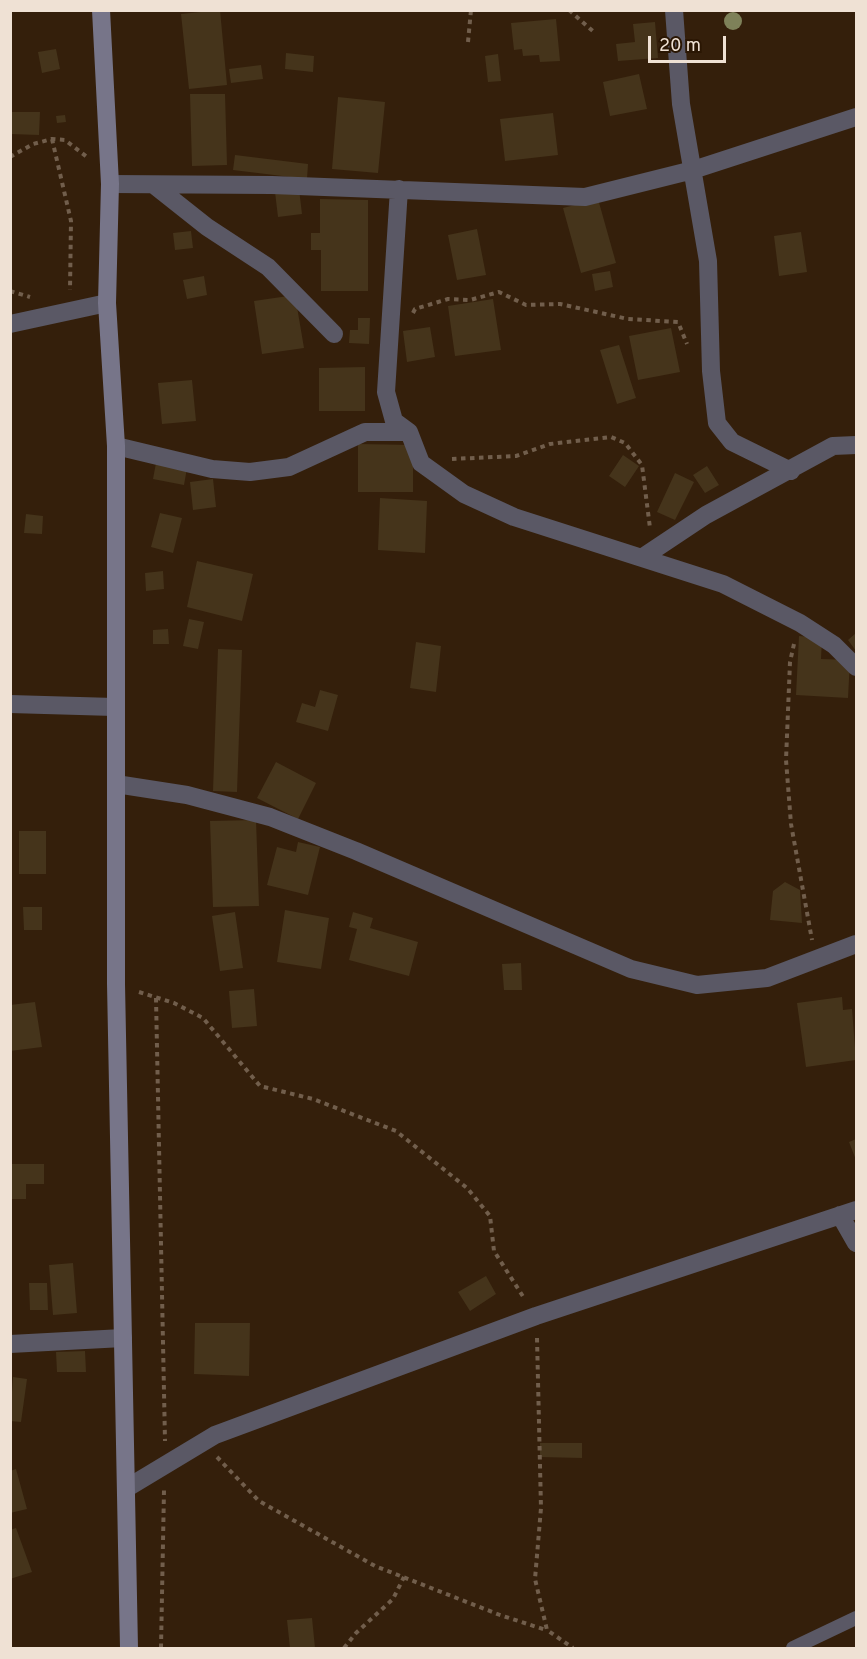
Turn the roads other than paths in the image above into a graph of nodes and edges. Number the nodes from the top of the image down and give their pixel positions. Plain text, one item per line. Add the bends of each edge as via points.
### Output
1 (101, 10) edge
2 (674, 10) edge
3 (856, 117) edge
4 (693, 170) junction
5 (110, 180) junction
6 (154, 185) junction
7 (399, 189) junction
8 (107, 303) junction
9 (10, 324) edge
10 (334, 334) dead end
11 (409, 432) junction
12 (856, 445) edge
13 (116, 446) junction
14 (791, 471) junction
15 (648, 554) junction
16 (856, 667) edge
17 (10, 704) edge
18 (114, 708) junction
19 (116, 784) junction
20 (856, 944) edge
21 (848, 1212) edge
22 (856, 1243) edge
23 (123, 1338) junction
24 (10, 1344) edge
25 (127, 1488) junction
26 (856, 1618) edge
27 (129, 1648) edge
28 (793, 1648) edge

1 - 5 main road
2 - 4 street via 681,104
3 - 4 street
4 - 7 street via 585,197
4 - 14 street via 708,261 711,371 717,423 732,442
5 - 6 street
5 - 8 main road
6 - 7 street
6 - 10 street via 207,227 268,267
7 - 11 street via 386,392 394,421
8 - 9 street
8 - 13 main road
11 - 13 street via 365,432 289,467 250,472 212,469
11 - 15 street via 421,463 464,494 514,517
12 - 14 street via 833,446
13 - 18 main road
14 - 15 street via 706,515
15 - 16 street via 723,584 800,623 834,645
17 - 18 street
18 - 19 main road
19 - 20 street via 187,795 270,817 631,969 697,985 767,978
19 - 23 main road
21 - 22 street
21 - 25 street via 536,1316 215,1434
23 - 24 street
23 - 25 main road
25 - 27 main road
26 - 28 lane

